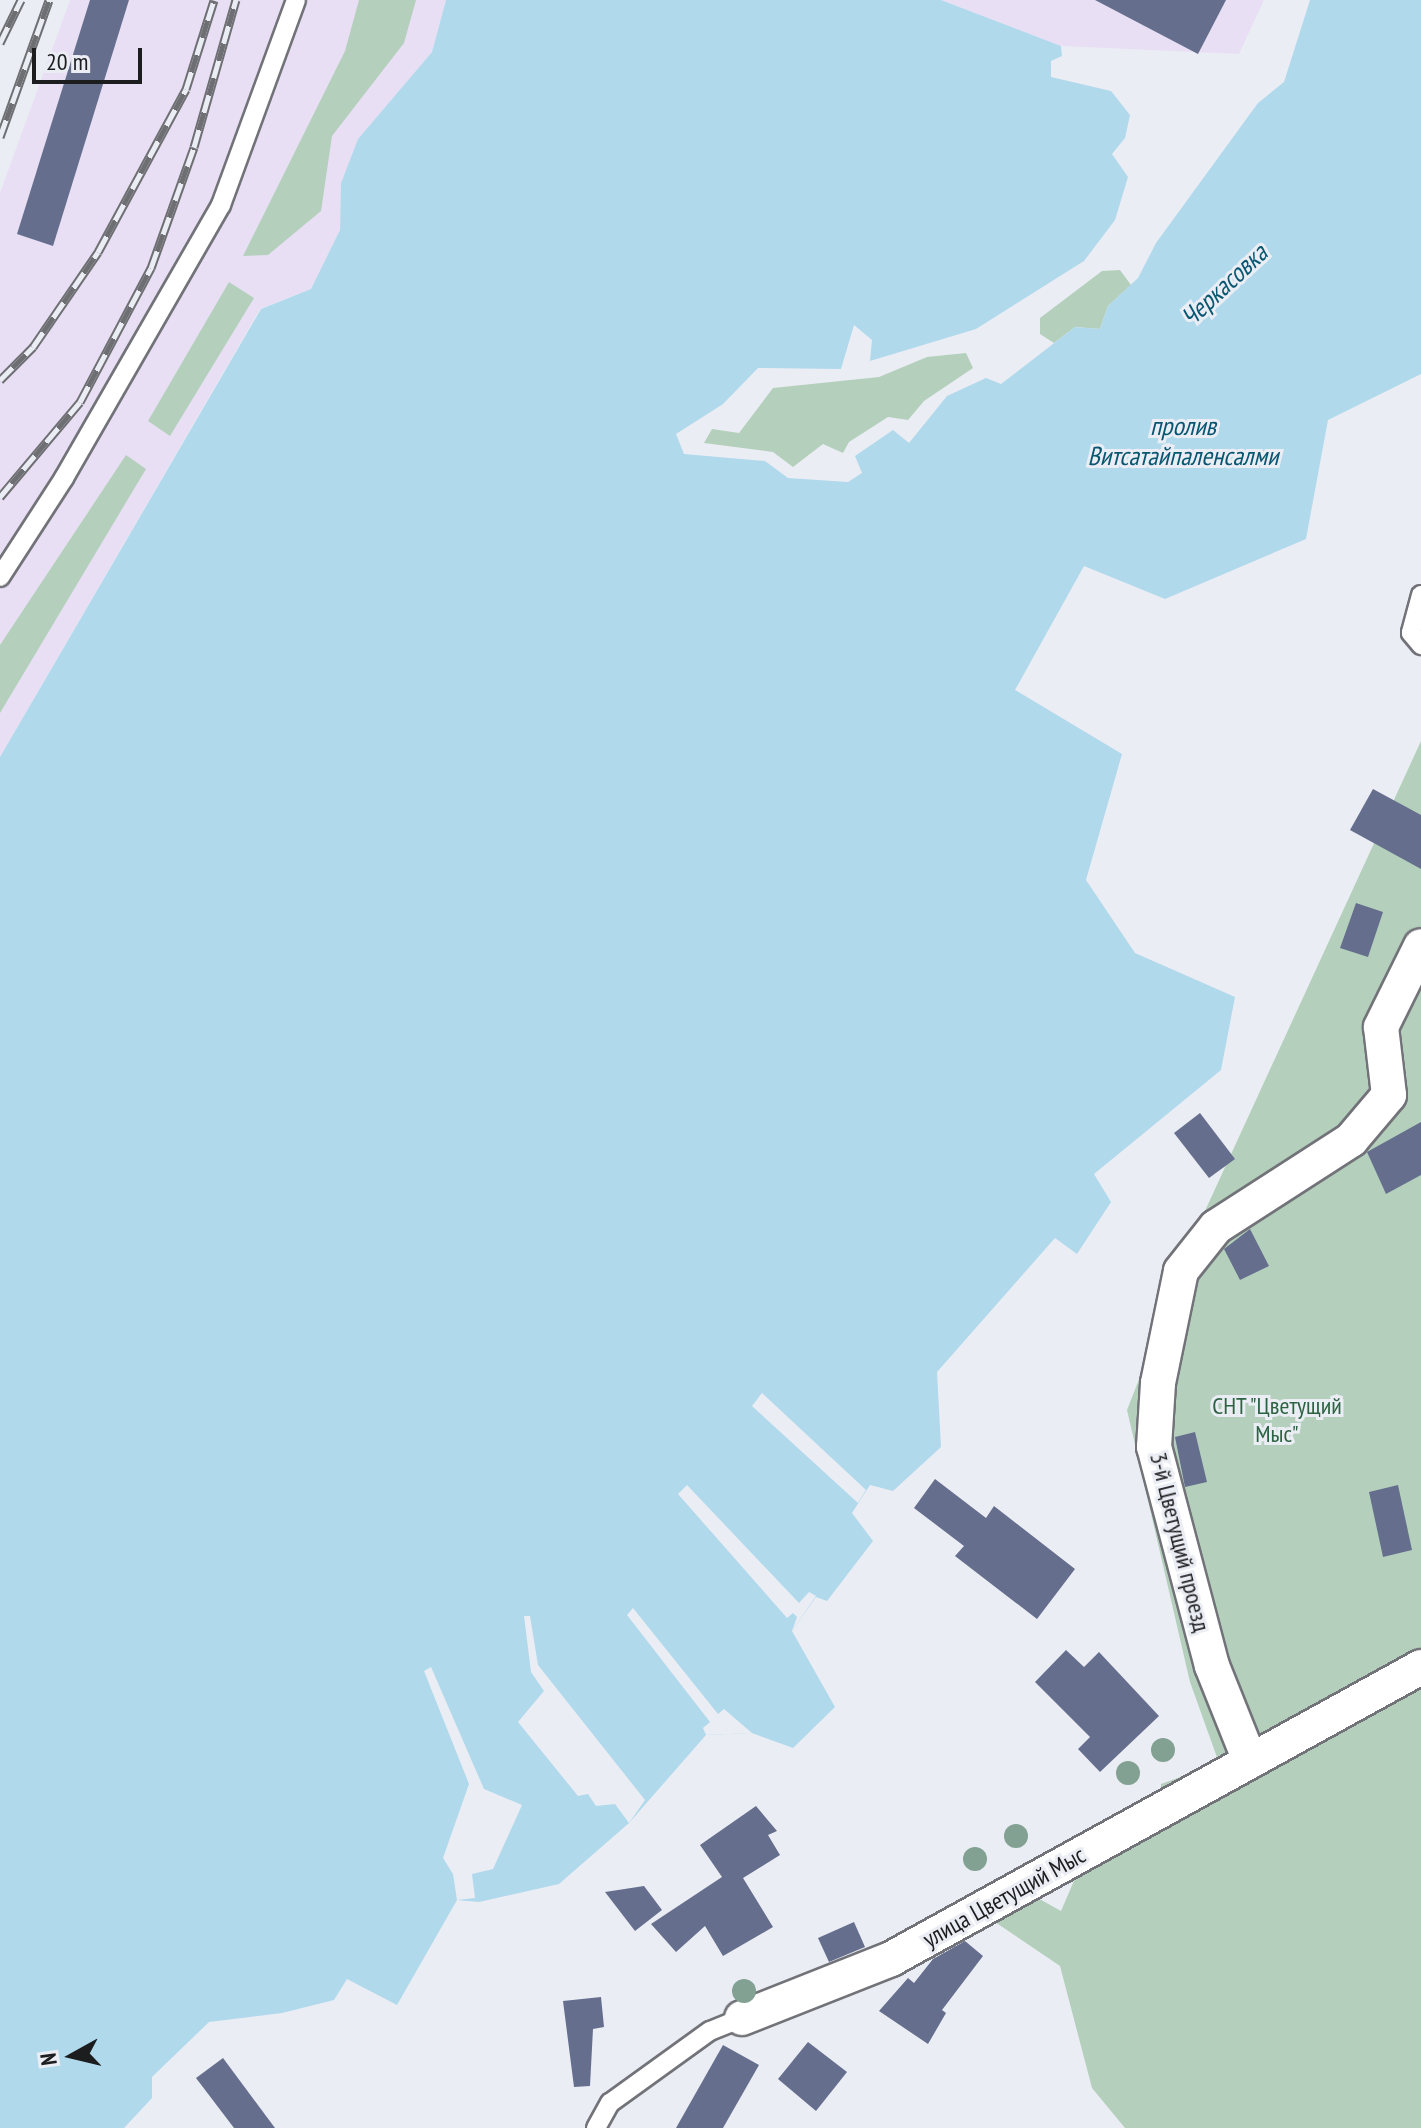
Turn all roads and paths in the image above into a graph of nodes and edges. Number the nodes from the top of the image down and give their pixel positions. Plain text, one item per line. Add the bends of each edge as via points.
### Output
1 (296, 0) edge
2 (0, 577) edge
3 (1421, 595) edge
4 (1421, 645) edge
5 (1421, 946) edge
6 (1421, 1667) edge
7 (1250, 1761) junction
8 (742, 2018) joint
9 (596, 2128) edge

1 - 2 lane via 221,205 64,478
3 - 4 lane via 1411,633
5 - 7 street, 3-й Цветущий проезд via 1381,1027 1389,1095 1351,1140 1216,1227 1181,1271 1158,1383 1154,1447 1212,1666
6 - 7 street, улица Цветущий Мыс
7 - 8 street, улица Цветущий Мыс via 891,1959
8 - 9 lane, улица Цветущий Мыс via 710,2031 610,2103

